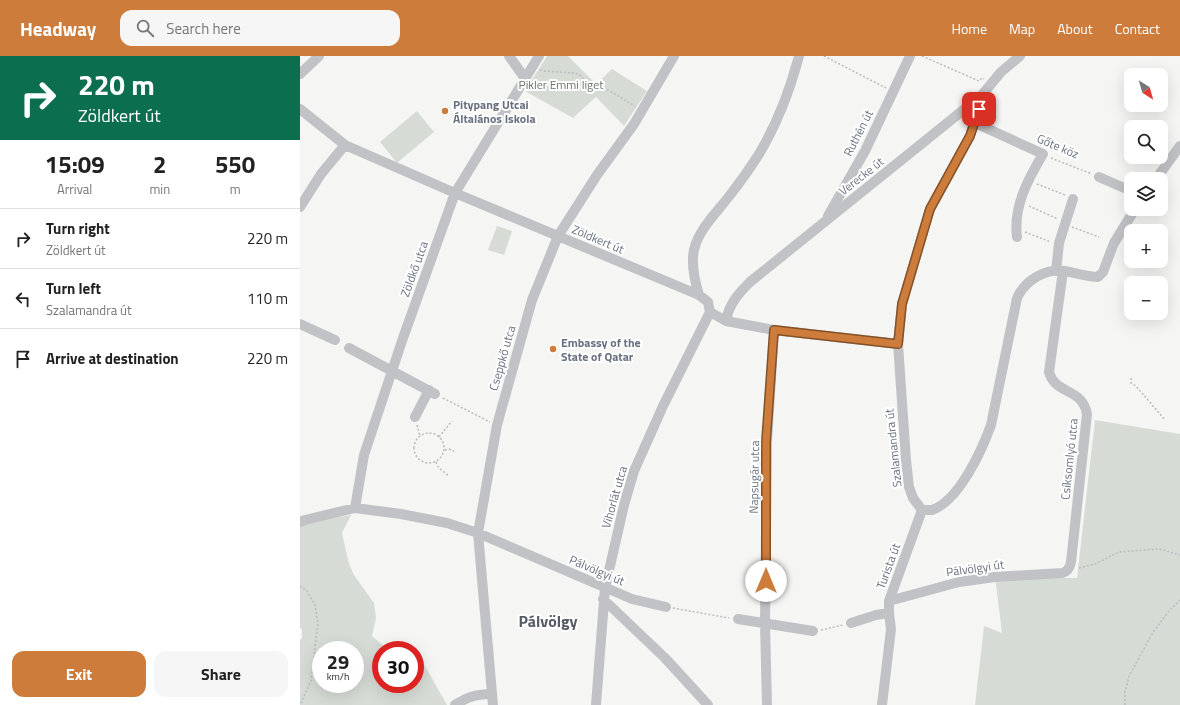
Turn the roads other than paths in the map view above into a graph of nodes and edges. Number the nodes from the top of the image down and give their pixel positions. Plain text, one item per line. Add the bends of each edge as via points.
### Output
1 (319, 56) edge
2 (509, 56) edge
3 (539, 56) edge
4 (674, 56) edge
5 (799, 56) edge
6 (910, 56) edge
7 (1020, 56) edge
8 (300, 74) edge
9 (524, 77) junction
10 (982, 95) junction
11 (300, 109) edge
12 (975, 123) junction
13 (345, 145) junction
14 (1180, 146) edge
15 (1161, 172) edge
16 (1099, 177) road end
17 (1124, 188) edge
18 (455, 193) junction
19 (1073, 199) road end
20 (300, 207) edge
21 (1131, 216) edge
22 (826, 220) junction
23 (1017, 233) road end
24 (558, 236) junction
25 (1059, 271) junction
26 (699, 295) junction
27 (710, 312) junction
28 (726, 321) junction
29 (300, 324) edge
30 (774, 330) junction
31 (335, 340) dead end
32 (898, 344) junction
33 (349, 348) dead end
34 (392, 370) junction
35 (415, 417) road end
36 (355, 508) junction
37 (922, 510) junction
38 (300, 522) edge
39 (478, 533) junction
40 (1066, 571) joint
41 (605, 588) junction
42 (603, 599) junction
43 (889, 601) junction
44 (666, 607) road end
45 (889, 613) junction
46 (738, 620) road end
47 (851, 623) road end
48 (765, 624) junction
49 (813, 630) road end
50 (492, 694) junction
51 (455, 705) edge
52 (493, 705) edge
53 (596, 705) edge
54 (708, 705) edge
55 (767, 705) edge
56 (882, 705) edge

1 - 8 street
2 - 9 street
3 - 9 street, Zöldkő utca
4 - 24 street, Cseppkő utca via 630,130 597,175
5 - 26 street via 780,111 759,154 697,242 694,260
6 - 22 street, Ruthén út via 865,151
7 - 10 street, Verecke út via 1001,72
9 - 18 street, Zöldkő utca
10 - 12 street, Szalamandra út
10 - 22 street, Verecke út
11 - 13 street, Zöldkert út
12 - 23 street, Gőte köz via 1042,154 1028,180 1020,203
12 - 32 street, Szalamandra út via 930,209 902,304
13 - 18 street, Zöldkert út
13 - 20 street via 321,174
14 - 15 street
16 - 17 street
18 - 24 street, Zöldkert út
18 - 34 street, Zöldkő utca
19 - 25 street, Csíksomlyó utca via 1059,244
21 - 25 street via 1114,243 1103,272 1098,277
22 - 28 street, Verecke út via 736,296 728,310
24 - 26 street, Zöldkert út
24 - 39 street, Cseppkő utca via 532,300 497,425
25 - 37 street via 1038,276 1029,282 1018,297 985,443 961,484 948,499 931,510
25 - 40 street, Csíksomlyó utca via 1049,372 1054,383 1081,399 1087,414 1071,562
26 - 27 street via 708,302
27 - 28 street
27 - 41 street, Vihorlát utca via 663,406 634,472
28 - 30 street
29 - 31 street
30 - 32 street
30 - 48 street, Napsugár utca via 766,442
32 - 37 street, Szalamandra út via 909,487
33 - 34 street
34 - 35 street via 434,393
34 - 36 street, Zöldkő utca via 364,456
36 - 38 street, Pálvölgyi út
36 - 39 street, Pálvölgyi út via 447,523
37 - 43 street, Turista út
39 - 41 street, Pálvölgyi út
39 - 50 street, Cseppkő utca
40 - 43 street, Pálvölgyi út via 959,582
41 - 42 street, Vihorlát utca
41 - 44 street, Pálvölgyi út via 632,599
42 - 53 street, Vihorlát utca
42 - 54 street via 665,658
43 - 45 street, Turista út
45 - 47 street
45 - 56 street, Turista út via 892,628
46 - 48 street
48 - 49 street
48 - 55 street, Napsugár utca
50 - 51 street via 480,694
50 - 52 street, Cseppkő utca

